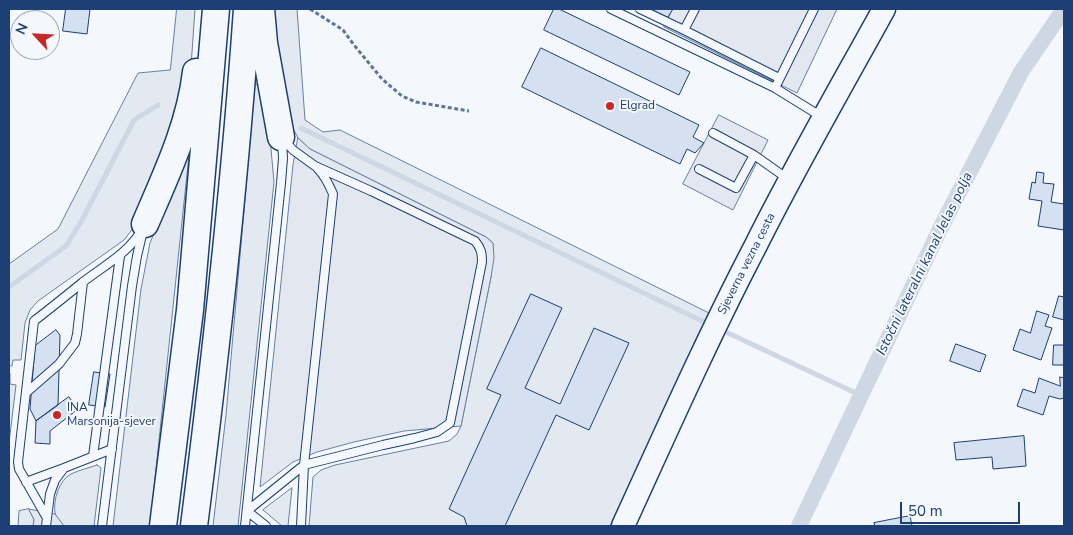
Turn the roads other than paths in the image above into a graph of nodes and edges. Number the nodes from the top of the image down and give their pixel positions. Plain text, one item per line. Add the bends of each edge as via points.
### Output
1 (203, 9) edge
2 (216, 9) edge
3 (247, 9) edge
4 (261, 9) edge
5 (611, 9) edge
6 (640, 9) edge
7 (695, 9) edge
8 (814, 9) edge
9 (884, 9) edge
10 (684, 30) junction
11 (779, 78) junction
12 (775, 88) junction
13 (824, 118) junction
14 (713, 133) dead end
15 (281, 137) junction
16 (754, 155) junction
17 (315, 166) junction
18 (699, 169) dead end
19 (790, 180) junction
20 (146, 224) junction
21 (120, 256) junction
22 (84, 282) junction
23 (27, 392) junction
24 (112, 449) junction
25 (93, 456) junction
26 (304, 466) junction
27 (64, 468) junction
28 (26, 482) junction
29 (247, 511) junction
30 (46, 522) edge
31 (102, 526) edge
32 (163, 526) edge
33 (194, 526) edge
34 (245, 526) edge
35 (266, 526) edge
36 (301, 526) edge
37 (623, 526) edge

1 - 20 highway via 195,78 186,119
2 - 32 highway via 190,310
3 - 33 highway via 213,378
4 - 15 highway
5 - 12 lane
6 - 10 lane
7 - 10 lane
8 - 11 lane
9 - 13 main road, Sjeverna vezna cesta
10 - 11 lane
11 - 12 lane
12 - 13 lane
13 - 19 main road, Sjeverna vezna cesta
14 - 16 lane
15 - 17 lane
15 - 29 lane via 281,182
16 - 18 lane via 736,188
16 - 19 lane
17 - 26 lane via 329,183 333,194
17 - 26 lane via 475,241 480,246 482,262 450,423 437,432
19 - 37 main road, Sjeverna vezna cesta via 704,348
20 - 21 lane
20 - 24 lane via 132,286
21 - 22 lane
21 - 25 lane
22 - 23 lane via 75,343 59,364
22 - 23 lane via 34,322
23 - 28 lane via 18,462
24 - 25 lane
24 - 31 lane
25 - 27 lane
26 - 29 lane
26 - 36 lane
27 - 28 lane
27 - 30 lane via 50,494
28 - 30 lane
29 - 34 lane
29 - 35 lane

